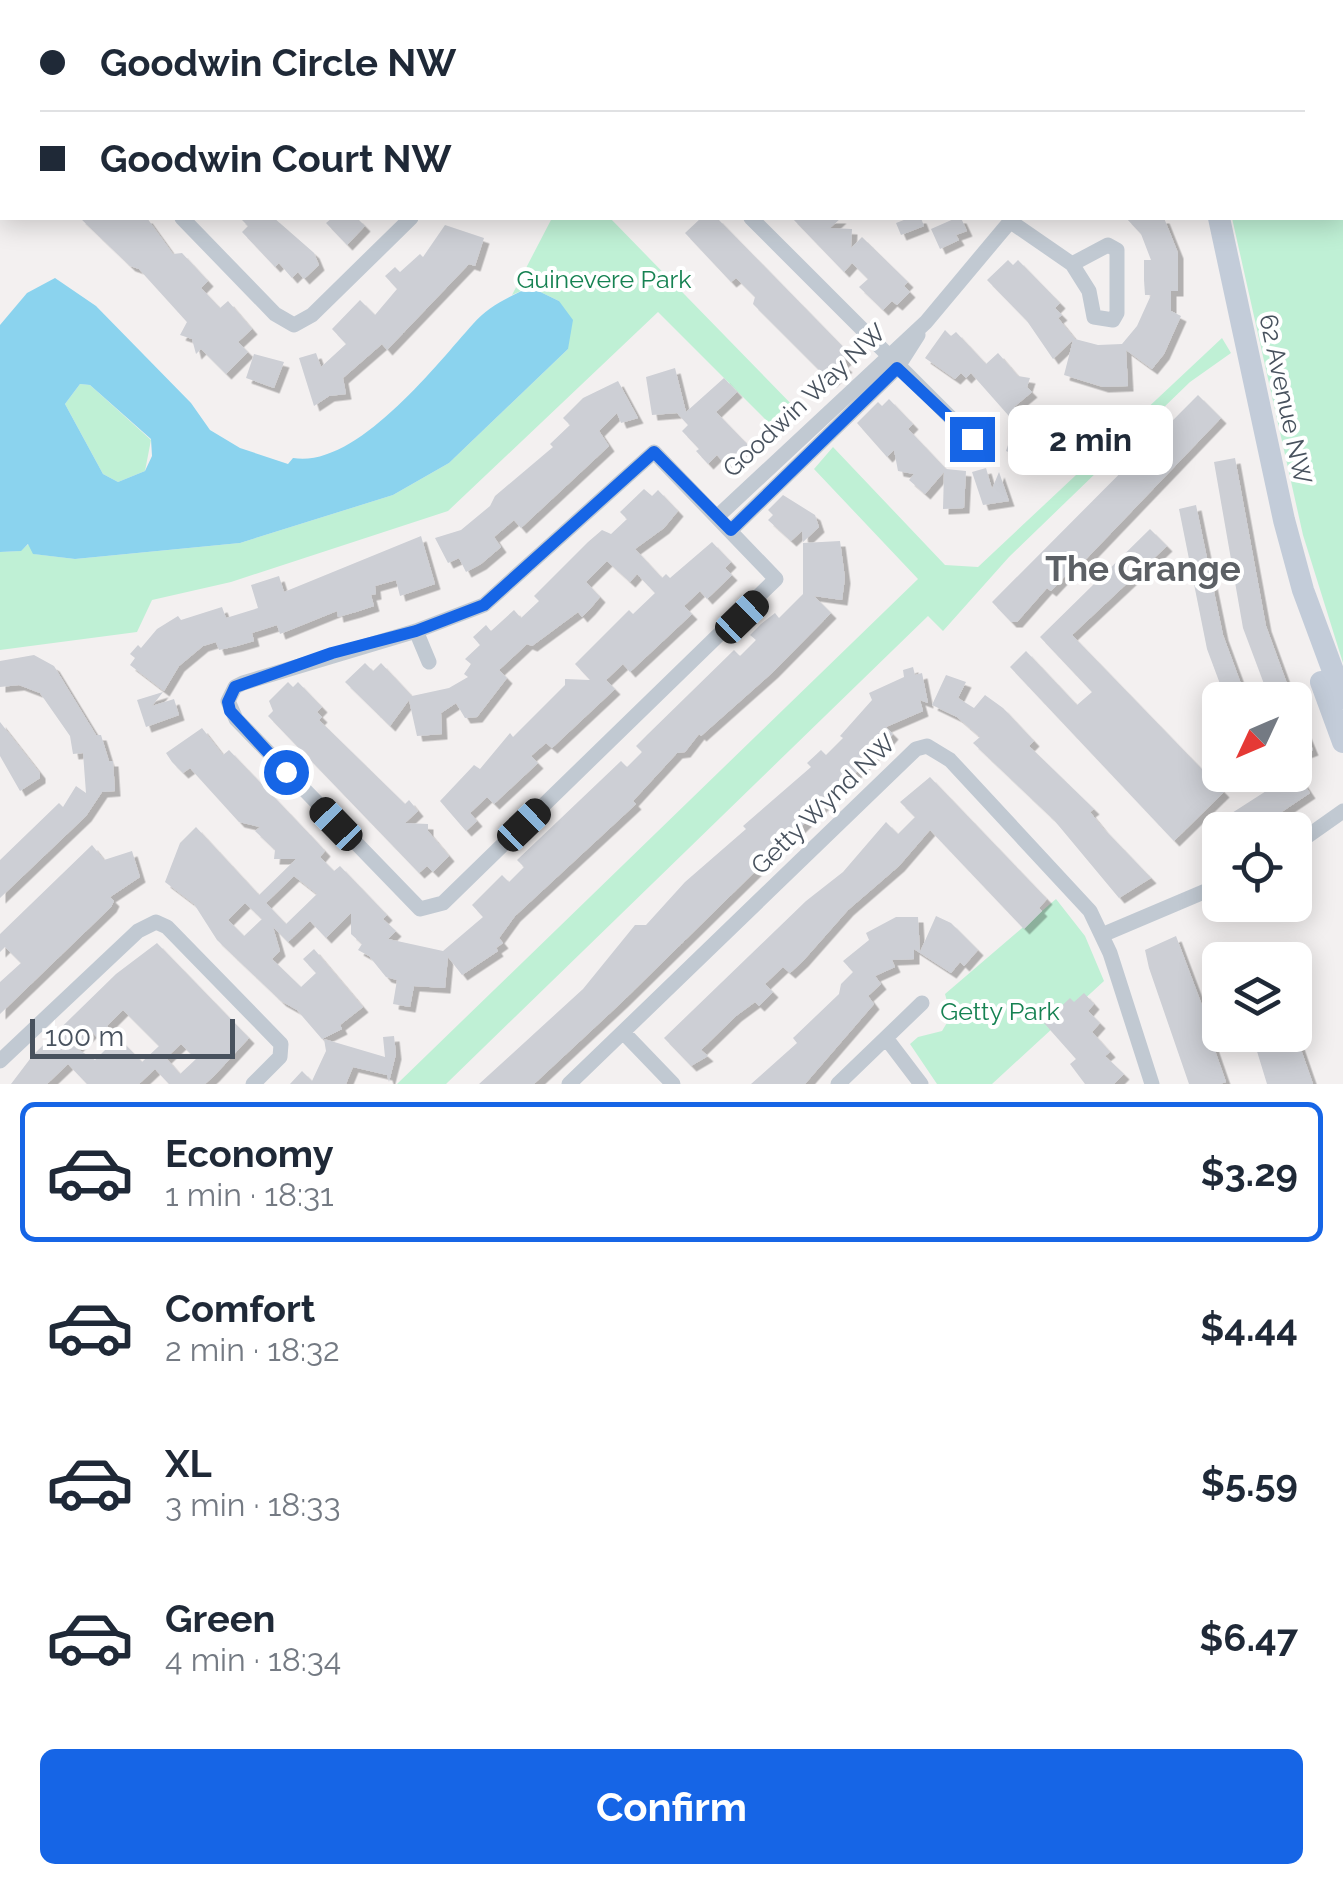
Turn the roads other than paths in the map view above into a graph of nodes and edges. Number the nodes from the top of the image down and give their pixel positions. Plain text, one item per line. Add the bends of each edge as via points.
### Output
1 (184, 220) edge
2 (409, 220) edge
3 (753, 220) edge
4 (1012, 220) edge
5 (1219, 220) edge
6 (1072, 264) junction
7 (891, 362) junction
8 (972, 439) dead end
9 (718, 516) junction
10 (731, 530) junction
11 (1303, 590) junction
12 (416, 631) junction
13 (429, 662) dead end
14 (1343, 698) edge
15 (1343, 742) edge
16 (1343, 812) edge
17 (1312, 834) edge
18 (1202, 893) edge
19 (1102, 935) junction
20 (922, 1003) dead end
21 (623, 1032) junction
22 (886, 1038) junction
23 (0, 1061) edge
24 (254, 1084) edge
25 (570, 1084) edge
26 (673, 1084) edge
27 (838, 1084) edge
28 (920, 1084) edge
29 (1152, 1084) edge

1 - 2 street via 275,314 294,325 312,316
3 - 7 street
4 - 6 street
4 - 7 street, Goodwin Way NW
5 - 11 main road, 62 Avenue NW
6 - 6 street via 1089,290 1094,317 1113,320 1117,250 1108,244
7 - 8 street
7 - 9 street, Goodwin Way NW
7 - 10 street, Goodwin Way NW
9 - 10 street
9 - 12 street via 654,452 484,605
10 - 12 street via 776,580 769,591 443,903 428,910 411,903 236,719 228,702 242,683
11 - 14 main road, 62 Avenue NW
11 - 15 main road, 62 Avenue NW via 1318,673
12 - 13 street
16 - 17 street
18 - 19 street
19 - 21 street, Getty Wynd NW via 1062,877 950,760 927,746 916,748
19 - 29 street
20 - 22 street
21 - 25 street, Getty Wynd NW
21 - 26 street
22 - 27 street
22 - 28 street
23 - 24 street via 138,931 156,922 281,1044 280,1057

